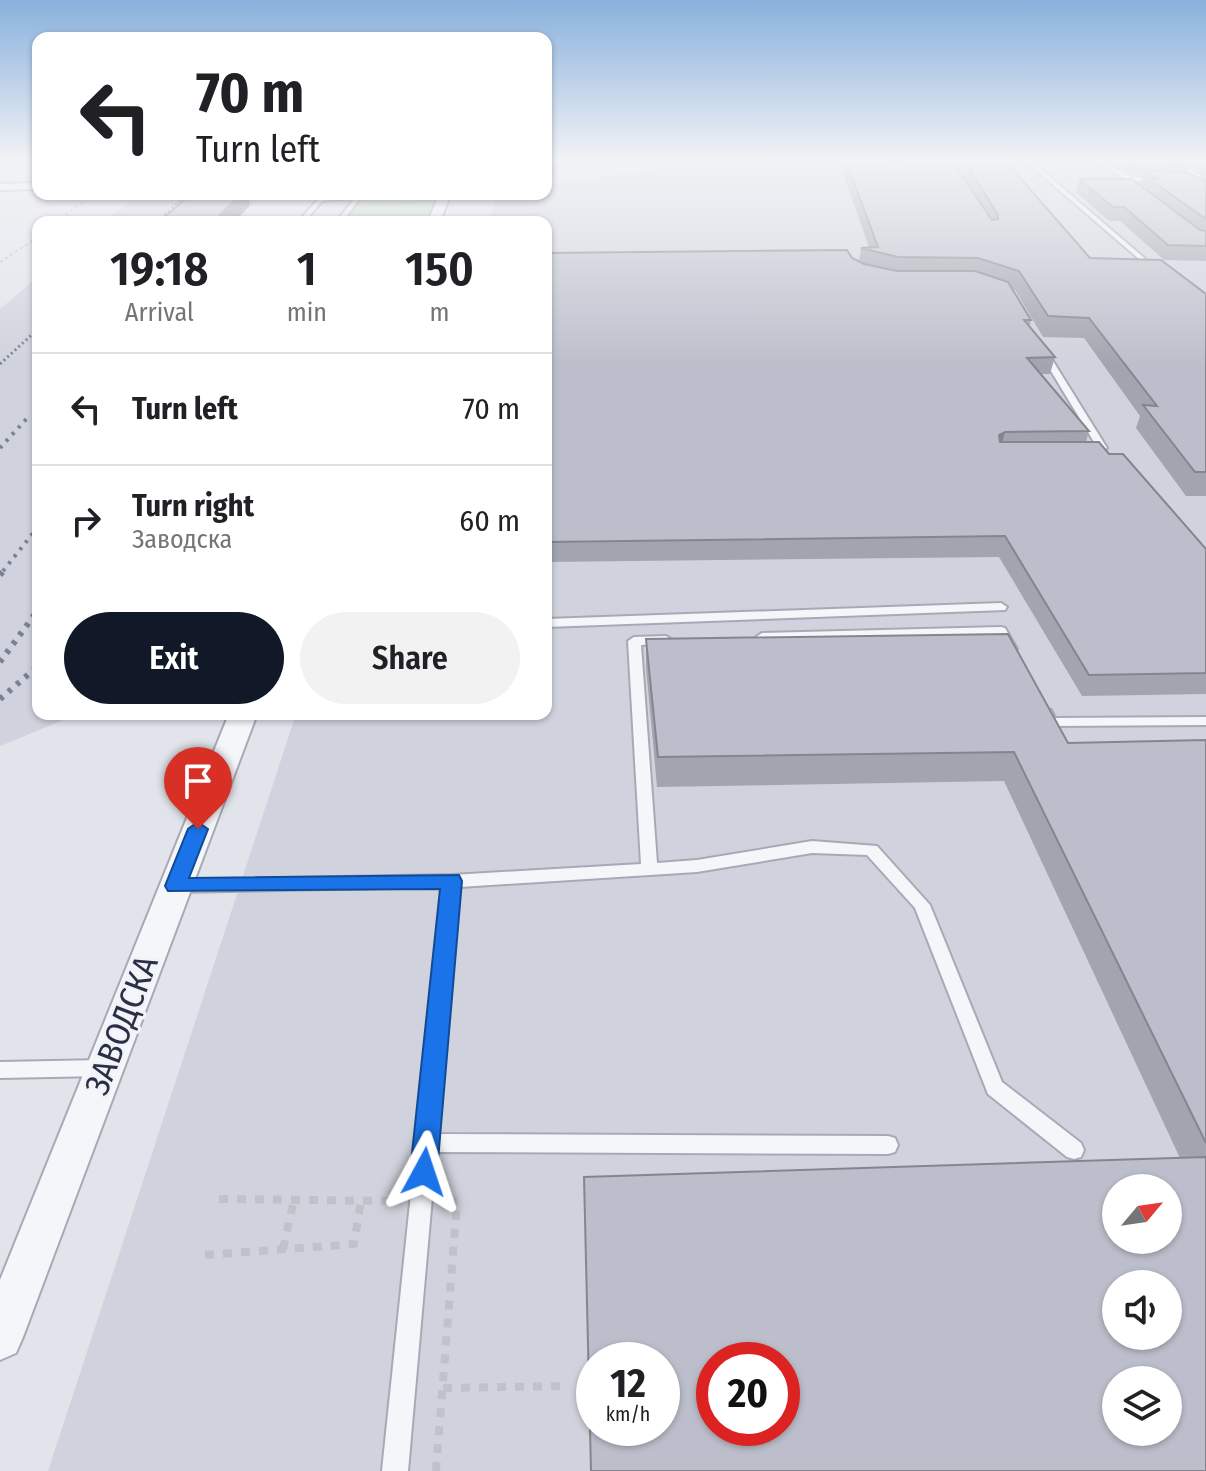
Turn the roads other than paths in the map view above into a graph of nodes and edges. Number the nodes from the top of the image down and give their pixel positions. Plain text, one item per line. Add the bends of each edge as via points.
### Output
1 (1106, 228) edge
2 (1161, 275) edge
3 (1041, 347) edge
4 (1083, 455) edge
5 (1001, 607) dead end
6 (552, 623) edge
7 (746, 638) edge
8 (682, 640) edge
9 (1015, 657) edge
10 (1037, 696) edge
11 (241, 720) edge
12 (1206, 721) edge
13 (649, 869) junction
14 (452, 881) junction
15 (176, 886) junction
16 (104, 1068) junction
17 (0, 1070) edge
18 (426, 1143) junction
19 (888, 1145) dead end
20 (1074, 1150) dead end
21 (0, 1337) edge
22 (395, 1471) edge

1 - 2 lane
3 - 4 lane via 1102,448
5 - 6 lane
7 - 9 lane via 1001,631
8 - 13 lane via 634,641
10 - 12 lane via 1051,722
11 - 15 street, ЗАВОДСКА
13 - 14 lane
13 - 20 lane via 812,847 871,850 922,905 995,1088
14 - 15 lane
14 - 18 lane
15 - 16 street, ЗАВОДСКА
16 - 17 lane
16 - 21 street, ЗАВОДСКА
18 - 19 lane
18 - 22 lane

